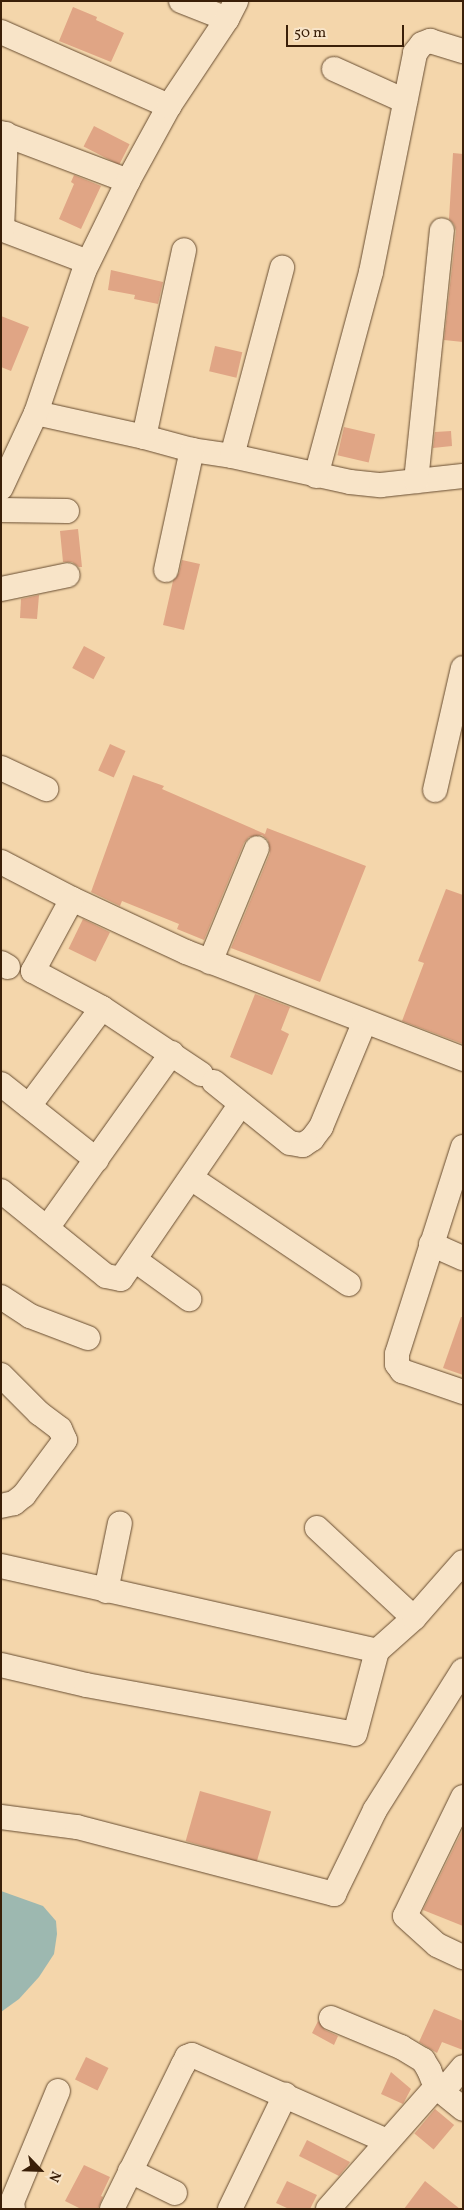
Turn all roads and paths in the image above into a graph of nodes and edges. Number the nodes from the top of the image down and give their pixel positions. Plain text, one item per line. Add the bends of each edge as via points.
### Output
1 (181, 1) edge
2 (232, 10) edge
3 (1, 32) edge
4 (463, 51) edge
5 (334, 69) dead end
6 (405, 101) junction
7 (169, 106) junction
8 (4, 133) edge
9 (46, 150) junction
10 (6, 174) junction
11 (128, 181) junction
12 (2, 229) edge
13 (442, 230) dead end
14 (184, 250) dead end
15 (88, 262) junction
16 (282, 268) dead end
17 (36, 412) junction
18 (144, 437) junction
19 (192, 450) junction
20 (232, 456) junction
21 (316, 476) junction
22 (463, 476) edge
23 (416, 481) junction
24 (1, 488) edge
25 (1, 510) edge
26 (67, 511) dead end
27 (166, 570) dead end
28 (68, 575) dead end
29 (1, 588) edge
30 (463, 668) edge
31 (1, 768) edge
32 (46, 789) dead end
33 (435, 790) dead end
34 (257, 848) dead end
35 (1, 862) edge
36 (72, 899) junction
37 (210, 962) junction
38 (102, 1008) junction
39 (364, 1023) junction
40 (172, 1053) junction
41 (463, 1059) edge
42 (1, 1084) edge
43 (241, 1104) junction
44 (29, 1106) junction
45 (463, 1147) edge
46 (96, 1160) junction
47 (191, 1178) junction
48 (1, 1191) edge
49 (47, 1228) junction
50 (431, 1244) junction
51 (463, 1258) edge
52 (135, 1260) junction
53 (349, 1284) dead end
54 (1, 1298) edge
55 (190, 1299) dead end
56 (88, 1338) dead end
57 (1, 1375) edge
58 (463, 1392) edge
59 (1, 1506) edge
60 (120, 1524) dead end
61 (316, 1528) dead end
62 (463, 1562) edge
63 (1, 1566) edge
64 (106, 1591) junction
65 (414, 1618) junction
66 (377, 1651) junction
67 (1, 1666) edge
68 (463, 1670) edge
69 (463, 1797) edge
70 (1, 1816) edge
71 (463, 1957) edge
72 (331, 2018) dead end
73 (463, 2067) edge
74 (439, 2089) junction
75 (58, 2091) dead end
76 (285, 2095) junction
77 (463, 2109) edge
78 (387, 2141) junction
79 (130, 2171) junction
80 (175, 2193) dead end
81 (13, 2209) edge
82 (112, 2209) edge
83 (230, 2209) edge
84 (328, 2209) edge

1 - 2 street
2 - 7 street
3 - 7 street
4 - 6 street via 439,43 422,44 415,53
5 - 6 street
6 - 21 street via 371,272
7 - 11 street
8 - 9 street
8 - 10 street
9 - 10 street
9 - 11 street
10 - 12 street
11 - 15 street
12 - 15 street
13 - 23 street
14 - 18 street
15 - 17 street
16 - 20 street
17 - 18 street
17 - 24 street
18 - 19 street
19 - 20 street
19 - 27 street
20 - 21 street
21 - 23 street via 381,485
22 - 23 street
25 - 26 street
28 - 29 street
30 - 33 street
31 - 32 street
34 - 37 street
35 - 36 street
36 - 37 street
36 - 38 street via 33,971
37 - 39 street
38 - 40 street
38 - 44 street
39 - 41 street
39 - 43 street via 321,1127 303,1145 290,1143
40 - 43 street
40 - 46 street
42 - 44 street
43 - 47 street
44 - 46 street
45 - 50 street
46 - 49 street
47 - 52 street
47 - 53 street
48 - 49 street
49 - 52 street via 113,1279 121,1279
50 - 51 street
50 - 58 street via 396,1354 397,1364 402,1371
52 - 55 street
54 - 56 street via 30,1316
57 - 59 street via 60,1429 66,1440 24,1495 14,1503
60 - 64 street
61 - 65 street
62 - 65 street
63 - 64 street
64 - 66 street
65 - 66 street
66 - 67 street via 354,1734
68 - 70 street via 375,1810 334,1894 76,1827
69 - 71 street via 405,1916 437,1945
72 - 74 street via 401,2047 423,2060
73 - 74 street
74 - 77 street
74 - 78 street
75 - 81 street via 12,2202
76 - 78 street
76 - 79 street via 200,2057 187,2057
76 - 83 street
78 - 84 street
79 - 80 street
79 - 82 street

